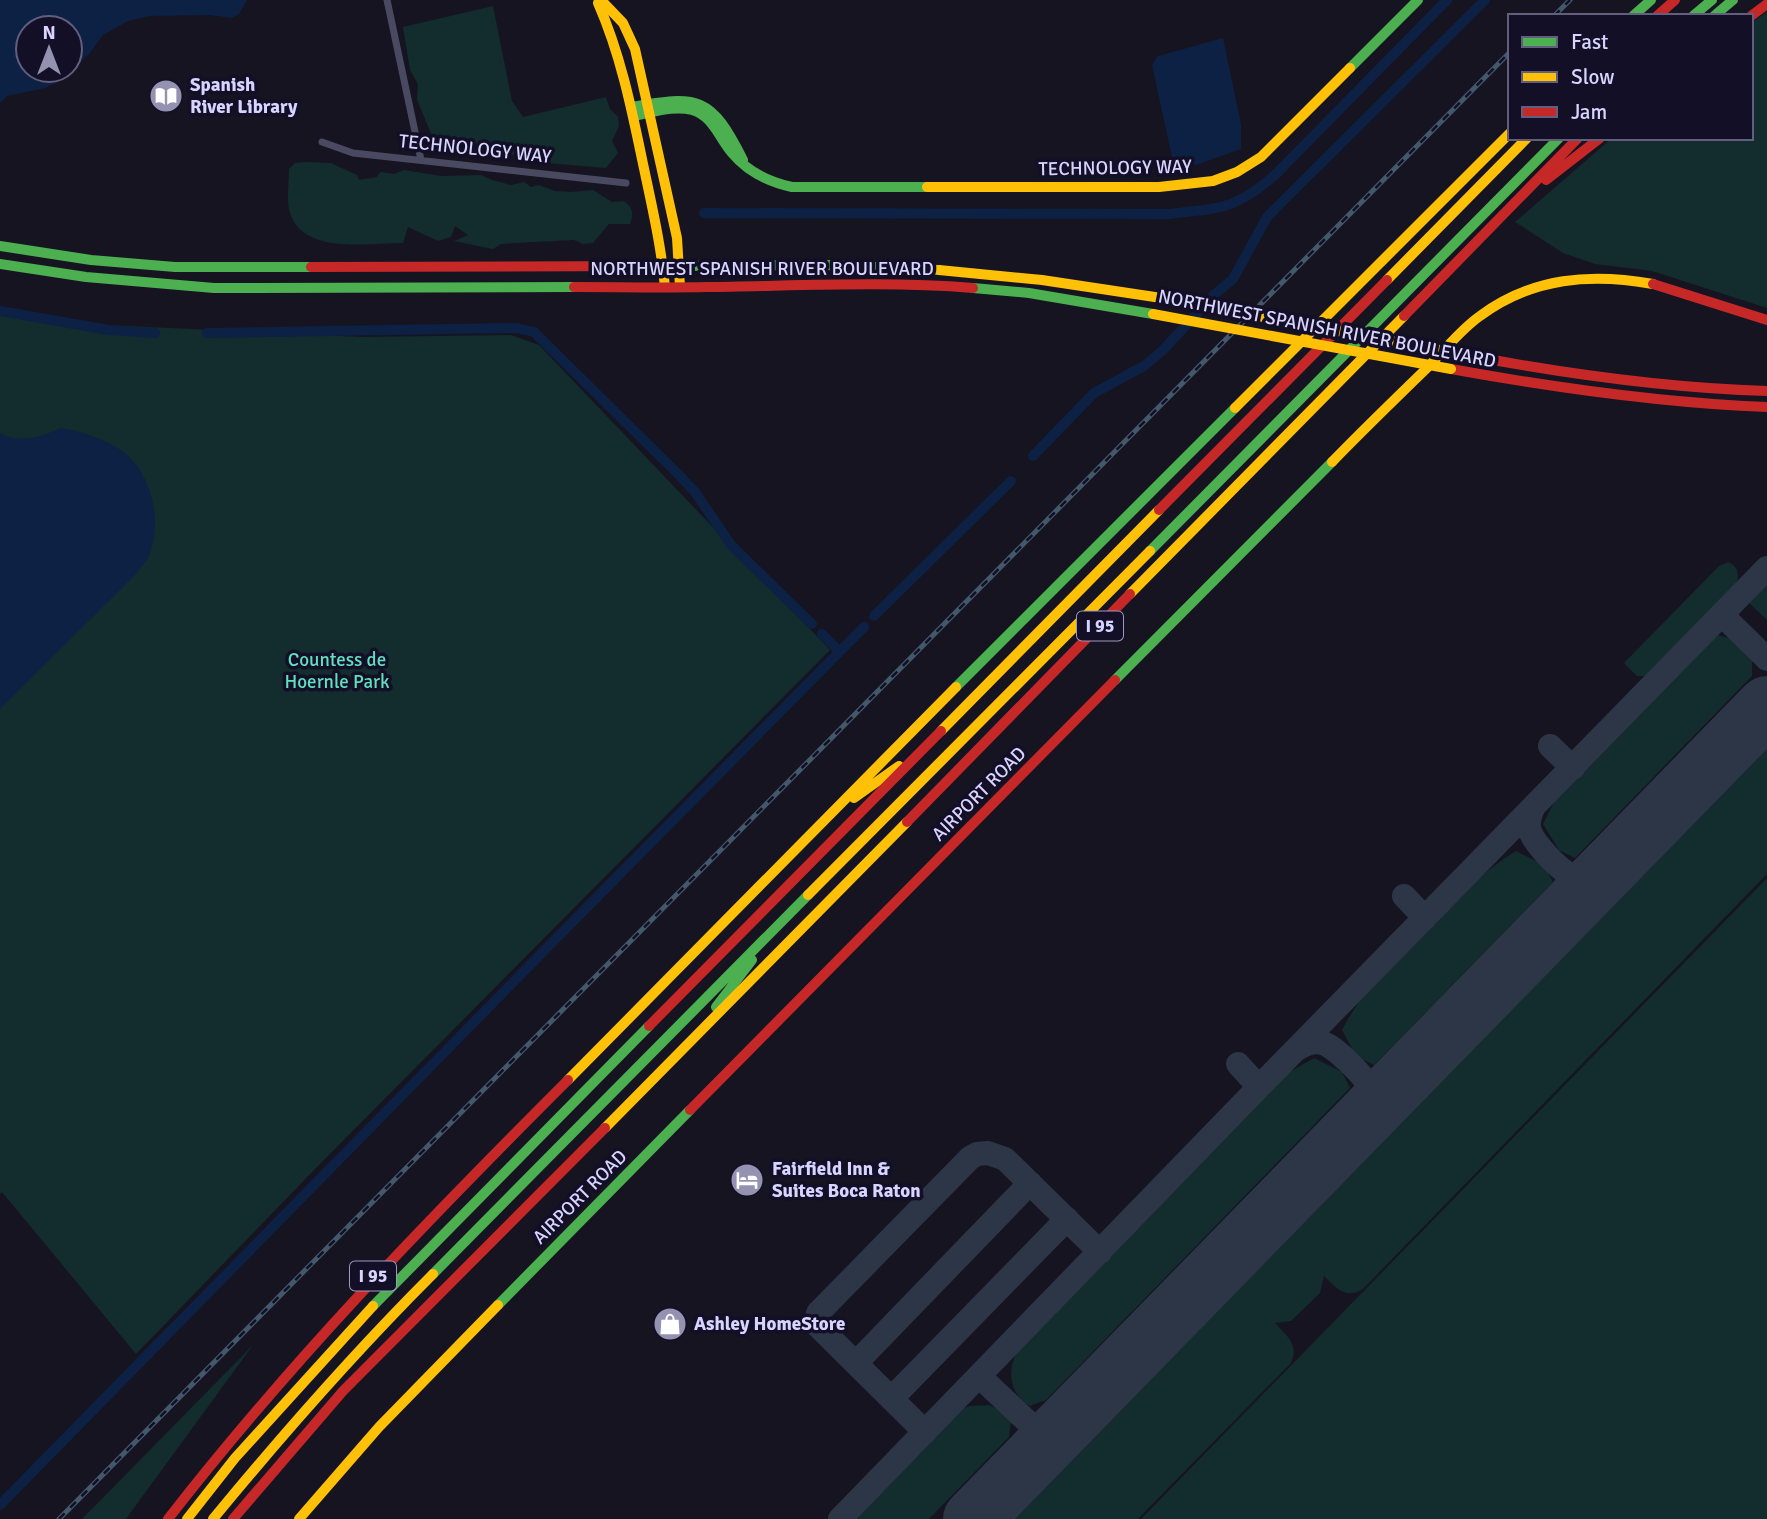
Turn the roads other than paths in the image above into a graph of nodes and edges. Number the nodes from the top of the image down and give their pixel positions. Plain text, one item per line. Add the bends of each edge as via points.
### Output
1 (387, 0) edge
2 (599, 0) edge
3 (1418, 0) edge
4 (1651, 0) edge
5 (1675, 0) edge
6 (1712, 0) edge
7 (1733, 0) edge
8 (1635, 14) edge
9 (1659, 14) edge
10 (1695, 14) edge
11 (1716, 14) edge
12 (650, 108) junction
13 (632, 112) junction
14 (1508, 135) edge
15 (1525, 140) edge
16 (1557, 140) edge
17 (1576, 140) edge
18 (1597, 140) edge
19 (322, 142) dead end
20 (421, 160) junction
21 (625, 183) dead end
22 (1513, 206) junction
23 (0, 246) edge
24 (0, 264) edge
25 (663, 265) junction
26 (680, 265) junction
27 (175, 267) junction
28 (190, 267) junction
29 (174, 286) junction
30 (189, 287) junction
31 (664, 287) junction
32 (680, 287) junction
33 (1767, 320) edge
34 (1767, 391) edge
35 (1767, 407) edge
36 (928, 746) junction
37 (823, 820) junction
38 (779, 923) junction
39 (687, 1046) junction
40 (167, 1519) edge
41 (187, 1519) edge
42 (213, 1519) edge
43 (233, 1519) edge
44 (299, 1519) edge

1 - 20 street
2 - 12 main road via 630,36
2 - 13 main road via 615,40
3 - 12 main road, TECHNOLOGY WAY via 1261,157 1239,172 1193,186 801,187 769,181 746,166 722,119 706,104 683,98
4 - 8 main road
5 - 9 main road
6 - 10 main road
7 - 11 main road
12 - 13 main road, TECHNOLOGY WAY
12 - 26 main road
13 - 25 main road
14 - 37 main road, I 95
15 - 36 main road
16 - 38 main road
17 - 22 main road, I 95
18 - 22 main road
19 - 20 street, TECHNOLOGY WAY via 353,153
20 - 21 street, TECHNOLOGY WAY
22 - 39 main road, I 95
23 - 27 main road, NORTHWEST SPANISH RIVER BOULEVARD
24 - 29 main road, NORTHWEST SPANISH RIVER BOULEVARD
25 - 26 main road, NORTHWEST SPANISH RIVER BOULEVARD
25 - 28 main road, NORTHWEST SPANISH RIVER BOULEVARD
25 - 31 main road
26 - 32 main road
26 - 34 main road, NORTHWEST SPANISH RIVER BOULEVARD, bridge via 943,268 1058,280 1615,380
27 - 28 main road, NORTHWEST SPANISH RIVER BOULEVARD
27 - 29 main road
28 - 30 main road
29 - 30 main road, NORTHWEST SPANISH RIVER BOULEVARD
30 - 31 main road, NORTHWEST SPANISH RIVER BOULEVARD
31 - 32 main road, NORTHWEST SPANISH RIVER BOULEVARD
32 - 35 main road, NORTHWEST SPANISH RIVER BOULEVARD, bridge via 837,283 1029,293 1604,396
33 - 44 main road, AIRPORT ROAD via 1663,286 1608,276 1532,288 1479,316 416,1388
36 - 37 main road
36 - 41 main road via 355,1324 234,1458
37 - 40 main road, I 95 via 375,1274 288,1369
38 - 39 main road
38 - 42 main road via 354,1354
39 - 43 main road, I 95 via 344,1391

